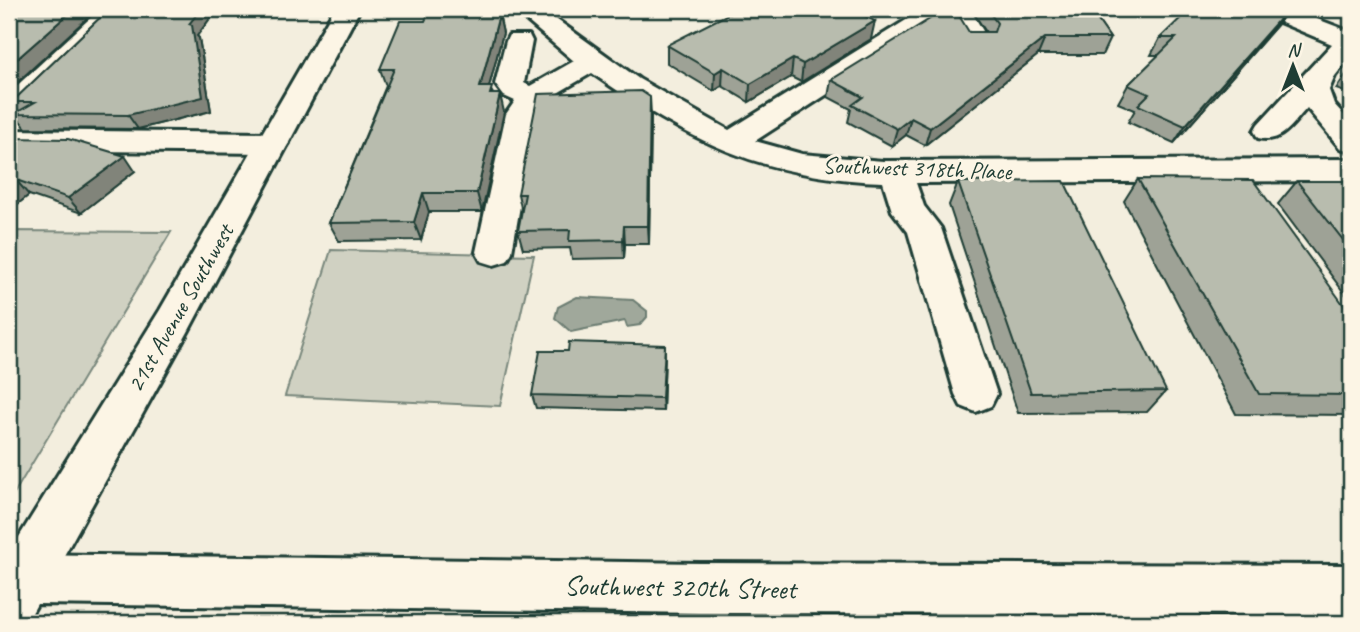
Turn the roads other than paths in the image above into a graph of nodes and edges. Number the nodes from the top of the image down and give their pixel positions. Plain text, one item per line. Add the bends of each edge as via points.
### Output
1 (115, 9) edge
2 (346, 9) edge
3 (526, 9) edge
4 (941, 9) edge
5 (957, 9) edge
6 (1269, 9) edge
7 (866, 22) edge
8 (897, 37) junction
9 (519, 41) dead end
10 (976, 41) edge
11 (1350, 41) edge
12 (594, 61) junction
13 (1314, 82) junction
14 (532, 97) junction
15 (9, 109) edge
16 (1269, 131) dead end
17 (9, 140) edge
18 (1351, 141) edge
19 (732, 142) junction
20 (273, 143) junction
21 (1233, 170) junction
22 (1351, 170) edge
23 (896, 172) junction
24 (1257, 203) edge
25 (494, 252) dead end
26 (976, 394) dead end
27 (13, 587) edge
28 (1351, 590) edge

1 - 15 street
2 - 20 street, 21st Avenue Southwest
3 - 12 street, Southwest 318th Place
4 - 8 street
5 - 10 street
6 - 11 street
7 - 8 street
8 - 19 street
9 - 14 street via 509,84
11 - 13 street
12 - 14 street
12 - 19 street, Southwest 318th Place
13 - 16 street
13 - 18 street via 1319,107
14 - 25 street via 521,114
17 - 20 street
19 - 23 street, Southwest 318th Place via 790,162
20 - 27 street, 21st Avenue Southwest via 174,321
21 - 22 street, Southwest 318th Place
21 - 23 street, Southwest 318th Place
21 - 24 street
23 - 26 street via 909,211 924,228
27 - 28 street, Southwest 320th Street

